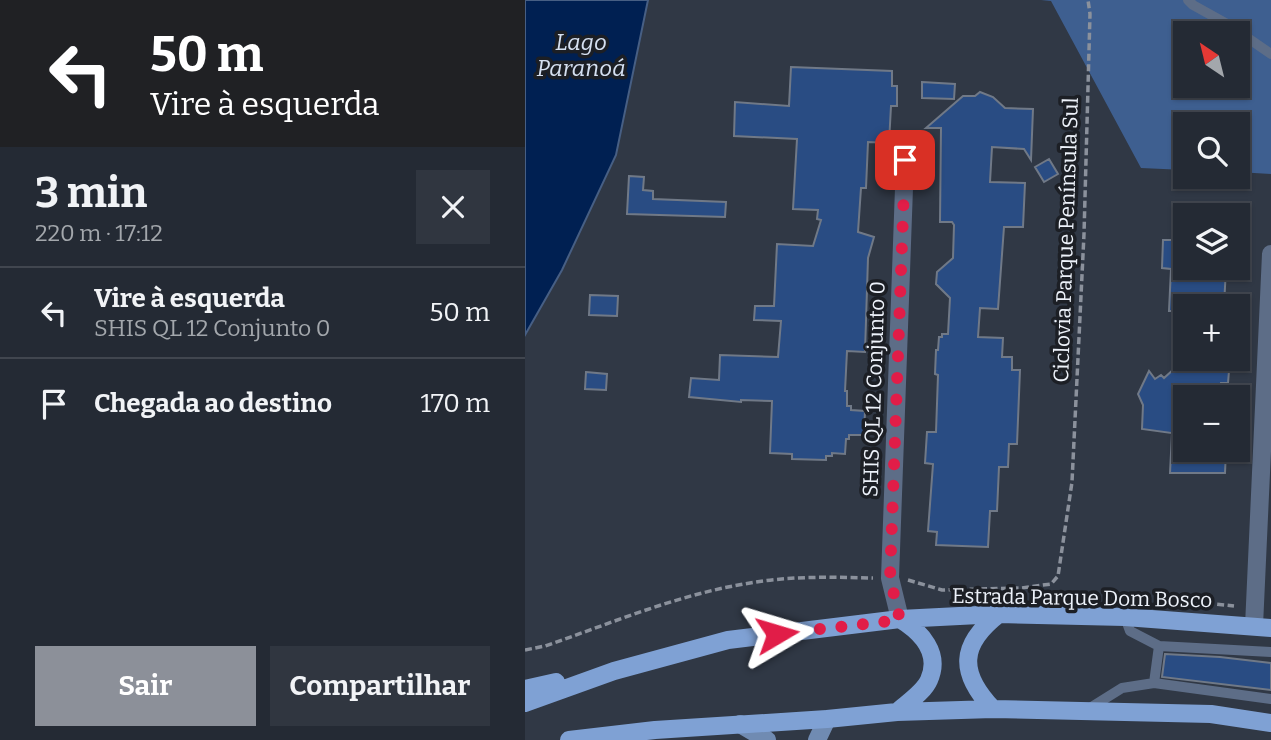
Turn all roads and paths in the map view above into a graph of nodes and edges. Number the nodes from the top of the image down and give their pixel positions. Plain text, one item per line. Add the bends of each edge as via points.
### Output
1 (1088, 0) edge
2 (1188, 0) edge
3 (1271, 54) edge
4 (905, 160) dead end
5 (1271, 254) edge
6 (890, 578) junction
7 (999, 614) junction
8 (1125, 617) junction
9 (900, 620) junction
10 (1263, 627) edge
11 (1159, 646) junction
12 (525, 650) edge
13 (1271, 652) edge
14 (614, 671) junction
15 (1154, 683) junction
16 (525, 689) edge
17 (1271, 699) edge
18 (525, 703) edge
19 (993, 709) junction
20 (1087, 710) junction
21 (897, 712) junction
22 (827, 719) junction
23 (1271, 723) edge
24 (740, 724) junction
25 (569, 740) edge
26 (767, 740) edge
27 (817, 740) edge

1 - 6 path, Ciclovia Parque Península Sul via 1084,234 1072,482 1058,576 1051,584 1021,588 942,590
2 - 3 lane
4 - 6 street, SHIS QL 12 Conjunto 0
5 - 10 street
6 - 9 street, SHIS QL 12 Conjunto 0
6 - 12 path via 751,583 688,597
7 - 8 main road, Estrada Parque Dom Bosco
7 - 9 main road, Estrada Parque Dom Bosco
7 - 19 main road via 973,640 967,659 970,678
8 - 10 main road, Estrada Parque Dom Bosco
8 - 11 lane via 1130,631
9 - 14 main road, Estrada Parque Dom Bosco via 728,640
9 - 21 main road via 923,638 933,663 929,681
11 - 13 lane
11 - 15 lane
14 - 16 main road
14 - 18 main road, Estrada Parque Dom Bosco
15 - 17 lane
15 - 20 lane via 1122,688
19 - 20 main road
19 - 21 main road
20 - 23 main road via 1211,715
21 - 22 main road
22 - 24 main road
22 - 27 street
24 - 25 main road
24 - 26 street

